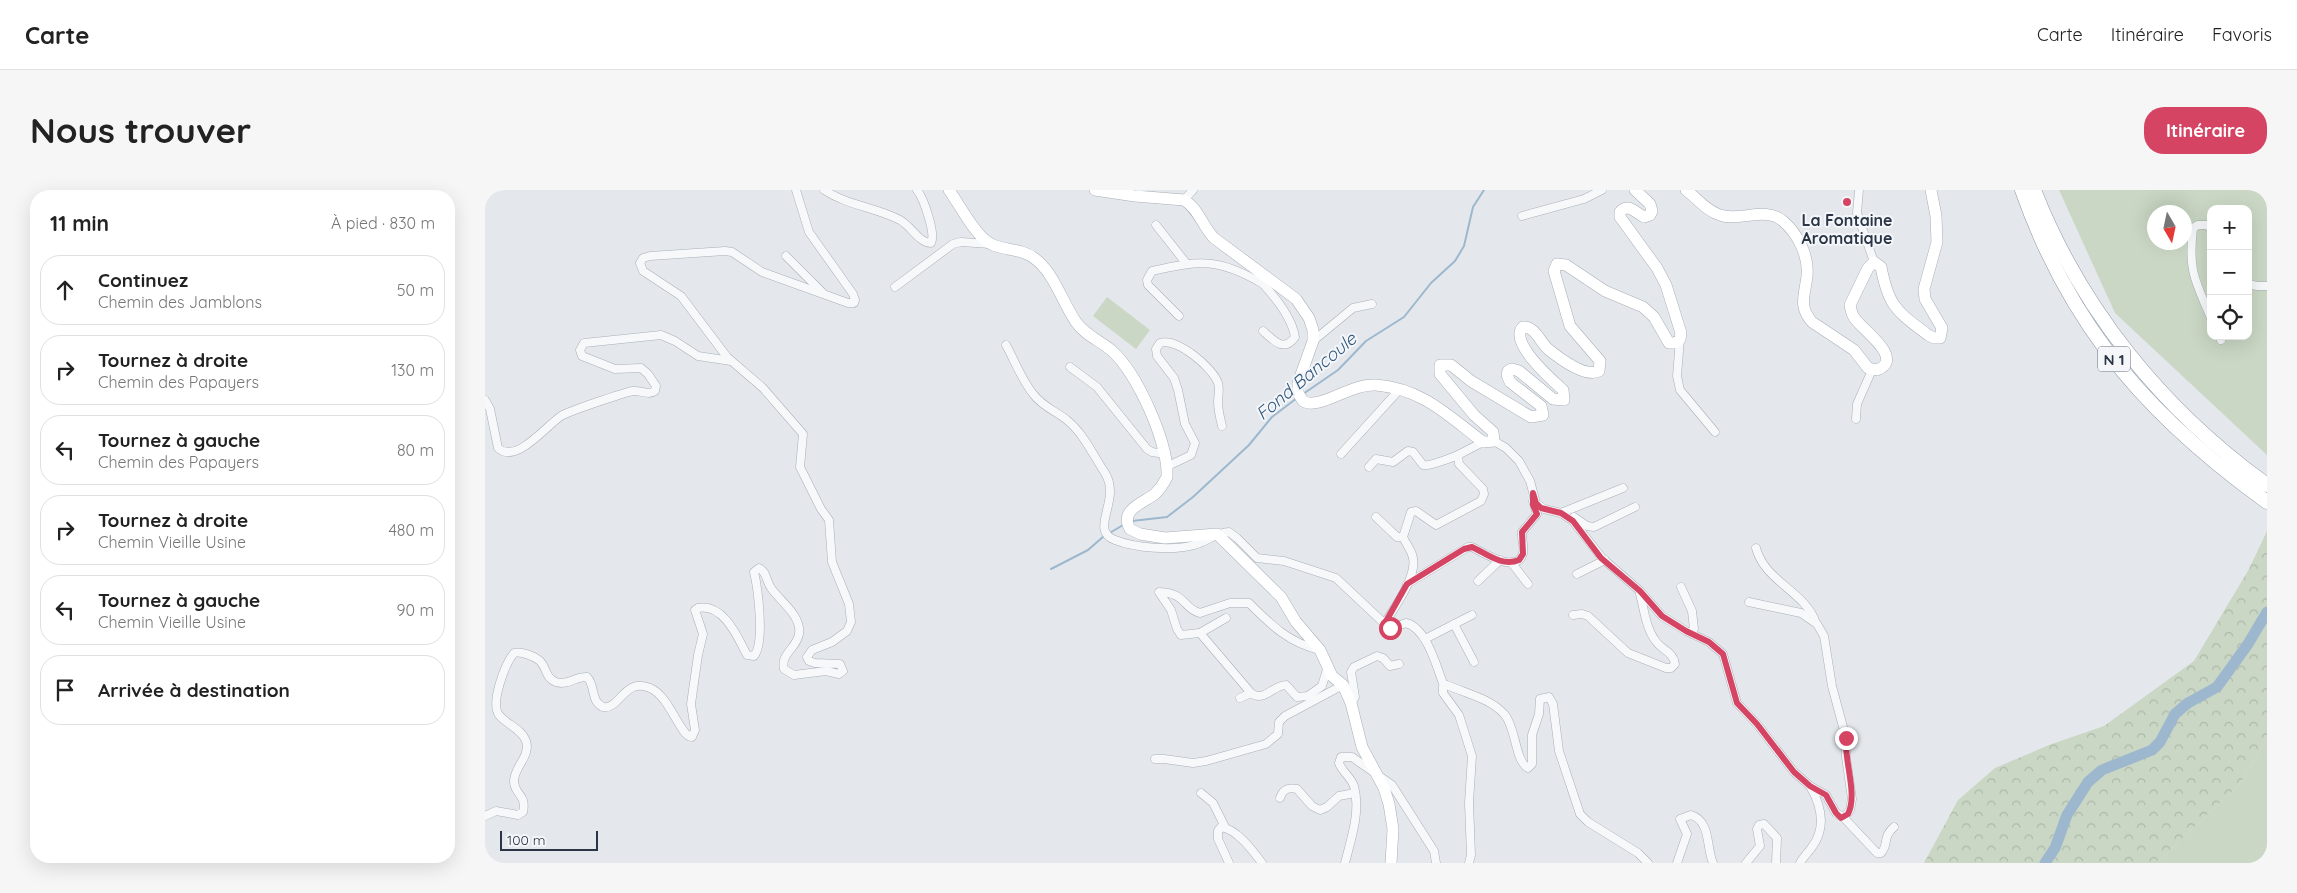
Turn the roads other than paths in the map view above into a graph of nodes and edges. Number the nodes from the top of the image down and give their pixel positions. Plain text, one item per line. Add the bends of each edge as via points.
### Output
1 (796, 190) edge
2 (824, 190) edge
3 (917, 190) edge
4 (949, 190) edge
5 (1095, 190) edge
6 (1193, 190) edge
7 (1601, 190) edge
8 (1635, 190) edge
9 (1686, 190) edge
10 (1859, 190) edge
11 (1931, 190) edge
12 (2022, 190) edge
13 (2034, 190) edge
14 (1184, 200) junction
15 (1522, 216) dead end
16 (1156, 225) dead end
17 (2207, 225) edge
18 (990, 244) junction
19 (786, 256) dead end
20 (1874, 262) junction
21 (1186, 263) junction
22 (1265, 281) junction
23 (2252, 285) edge
24 (2267, 286) edge
25 (895, 287) dead end
26 (825, 295) junction
27 (1372, 304) dead end
28 (2207, 309) edge
29 (1179, 316) dead end
30 (1263, 331) dead end
31 (1680, 339) junction
32 (1313, 341) junction
33 (1006, 345) dead end
34 (731, 361) junction
35 (1070, 367) dead end
36 (1871, 370) junction
37 (1400, 389) junction
38 (485, 400) edge
39 (1856, 419) dead end
40 (1221, 426) dead end
41 (1715, 432) dead end
42 (1488, 441) junction
43 (1165, 454) junction
44 (1341, 454) dead end
45 (1458, 455) junction
46 (1168, 466) junction
47 (1369, 467) dead end
48 (2261, 486) edge
49 (1623, 488) dead end
50 (1533, 493) junction
51 (2267, 502) edge
52 (1635, 507) dead end
53 (1563, 514) junction
54 (1376, 517) dead end
55 (1217, 534) junction
56 (1403, 537) junction
57 (1756, 548) dead end
58 (1499, 560) junction
59 (1605, 560) junction
60 (1511, 562) junction
61 (1577, 574) dead end
62 (1478, 581) dead end
63 (1407, 584) junction
64 (1528, 584) dead end
65 (1681, 588) dead end
66 (1640, 591) junction
67 (1749, 602) dead end
68 (1472, 615) dead end
69 (1573, 615) dead end
70 (1226, 618) dead end
71 (1385, 623) junction
72 (1454, 624) junction
73 (1817, 624) junction
74 (1690, 632) junction
75 (1200, 633) junction
76 (1425, 639) junction
77 (1320, 650) junction
78 (1474, 662) dead end
79 (1399, 664) dead end
80 (1328, 666) junction
81 (1343, 685) junction
82 (1444, 686) junction
83 (1251, 693) junction
84 (1240, 698) dead end
85 (1351, 703) junction
86 (1155, 760) dead end
87 (1377, 776) junction
88 (1810, 786) junction
89 (1201, 793) dead end
90 (1355, 793) junction
91 (1280, 798) dead end
92 (485, 816) edge
93 (1844, 818) junction
94 (1225, 827) junction
95 (1894, 827) dead end
96 (1229, 863) edge
97 (1262, 863) edge
98 (1345, 863) edge
99 (1391, 863) edge
100 (1436, 863) edge
101 (1469, 863) edge
102 (1648, 863) edge
103 (1677, 863) edge
104 (1713, 863) edge
105 (1746, 863) edge
106 (1776, 863) edge
107 (1800, 863) edge

1 - 26 street via 809,232 855,300 850,304
2 - 3 street via 841,200 902,221 925,242 931,243 933,237 923,199
4 - 18 main road
5 - 14 main road
6 - 14 street
7 - 15 street via 1584,199
8 - 31 main road via 1649,204 1651,215 1644,217 1626,208 1620,212 1620,217 1666,285
9 - 36 main road via 1718,215 1731,218 1774,216 1783,221 1805,253 1807,276 1802,304 1807,317 1854,350
10 - 20 street via 1857,213
11 - 20 main road via 1937,242 1924,289 1925,299 1942,328 1940,338 1928,335 1895,308 1888,296 1881,267
12 - 48 highway, N 1 via 2051,258 2107,351 2184,434
13 - 48 highway, N 1 via 2075,276 2121,345 2154,386
14 - 22 main road via 1191,203 1214,238
16 - 21 street
17 - 28 street via 2193,228 2191,257 2197,288
18 - 25 street via 953,244
18 - 43 main road via 1021,251 1035,258 1044,268 1084,332 1112,351 1135,382 1144,397
19 - 26 street
20 - 36 main road via 1850,305 1857,322 1885,352 1883,366
21 - 22 street via 1231,267
21 - 29 street via 1152,271 1147,280 1148,285
22 - 30 street via 1295,337 1282,345
22 - 32 main road via 1296,298 1304,308 1313,330
23 - 24 street
26 - 34 street via 762,272 732,252 643,258 640,263 643,271 681,296
27 - 32 street via 1353,308
31 - 41 street via 1677,376 1681,390
31 - 42 main road via 1669,343 1654,317 1643,307 1605,291 1566,265 1557,264 1554,271 1567,319 1574,332 1600,361 1599,371 1586,373 1555,354 1533,330 1523,326 1520,333 1523,347 1565,396 1564,400 1553,399 1519,371 1508,371 1510,382 1543,410 1543,415 1531,417 1471,381 1451,365 1441,365 1440,374 1474,416 1493,432
32 - 37 main road via 1298,383 1298,393 1307,403 1322,402 1364,385
33 - 55 street via 1033,394 1080,433 1109,479 1110,501 1103,526 1109,537 1122,543 1177,548 1204,542
34 - 38 street via 698,356 661,335 584,344 580,350 582,356 615,368 641,368 656,386 655,392 631,392 562,415 527,446 511,451 497,448 490,409
34 - 92 street via 763,388 803,434 800,467 829,520 832,562 849,604 851,622 847,631 832,642 812,650 807,657 815,664 840,664 843,671 839,674 826,671 794,675 786,672 784,659 797,640 799,628 759,568 754,572 759,631 758,650 754,656 747,656 736,632 722,618 707,608 695,610 703,634 691,704 695,730 692,737 684,733 661,694 652,689 635,686 612,705 603,707 596,702 587,677 568,683 557,682 548,677 541,662 521,652 514,654 497,691 496,707 499,715 523,735 527,744 514,778 525,806 518,815 496,811
35 - 43 street via 1097,387 1147,449
36 - 39 street via 1857,404
37 - 42 main road via 1426,399
37 - 44 street
40 - 46 street via 1216,378 1187,349 1173,342 1160,343 1156,349 1157,356 1179,390 1185,424 1195,443 1191,455
42 - 45 street
42 - 50 street via 1506,448 1519,462
43 - 46 main road
45 - 47 street via 1425,466 1413,452 1408,451 1393,462 1376,459
45 - 56 street via 1459,464 1483,489 1481,501 1436,525 1413,511
46 - 55 main road via 1162,485 1128,514 1128,524 1140,534 1165,538
48 - 51 highway, N 1
49 - 53 street
50 - 53 street via 1541,508
50 - 60 street via 1536,517 1522,532 1521,557
52 - 53 street via 1594,526 1587,526 1577,518
53 - 59 street via 1580,528
54 - 56 street via 1397,537
55 - 71 street via 1233,534 1253,556 1260,559 1285,561 1336,578
55 - 77 main road via 1276,592 1299,627
56 - 63 street via 1414,564
57 - 73 street via 1764,567 1812,611
58 - 60 street
58 - 62 street
58 - 63 street via 1468,547
59 - 61 street
59 - 66 street
60 - 64 street
63 - 71 street
65 - 74 street via 1694,618 1694,629
66 - 69 street via 1655,641 1674,658 1675,664 1671,668 1628,653 1588,616
66 - 74 street via 1662,616
67 - 73 street via 1801,613
68 - 72 street
70 - 75 street
71 - 76 street via 1392,628 1410,624
72 - 76 street
72 - 78 street
73 - 93 street via 1827,646 1832,686 1846,738 1852,799
74 - 88 street via 1723,654 1737,703 1787,764
75 - 77 street via 1181,635 1159,592 1182,598 1200,614 1230,603 1249,603 1281,633 1306,647
75 - 83 street
76 - 82 street
77 - 80 main road
79 - 85 street via 1390,666 1377,656 1354,667 1351,672 1355,697
80 - 81 main road via 1335,680
80 - 83 street via 1322,686 1308,696 1297,696 1286,685 1263,696 1256,697
81 - 85 main road
81 - 86 street via 1285,716 1279,722 1278,734 1266,744 1198,762
82 - 101 street via 1443,693 1459,716 1472,756
82 - 102 street via 1497,708 1510,723 1522,763 1528,768 1532,764 1532,735 1540,699 1549,697 1553,704 1559,751 1580,814 1639,853
83 - 84 street
85 - 87 main road via 1362,747
87 - 90 street via 1352,757 1341,757 1340,767 1351,778
87 - 99 main road via 1392,816
87 - 100 street via 1396,790 1434,851
88 - 93 street via 1826,795 1836,813
88 - 107 street via 1818,799 1822,818 1816,840
89 - 94 street via 1213,803
90 - 91 street via 1339,796 1320,810 1297,789 1286,788
90 - 98 street via 1353,829
93 - 95 street via 1877,853 1884,850 1886,835
94 - 96 street via 1219,829 1218,835
94 - 97 street via 1238,836
103 - 104 street via 1687,834 1680,819 1691,815 1696,816 1707,832
105 - 106 street via 1760,846 1757,831 1761,824 1766,825 1777,838

